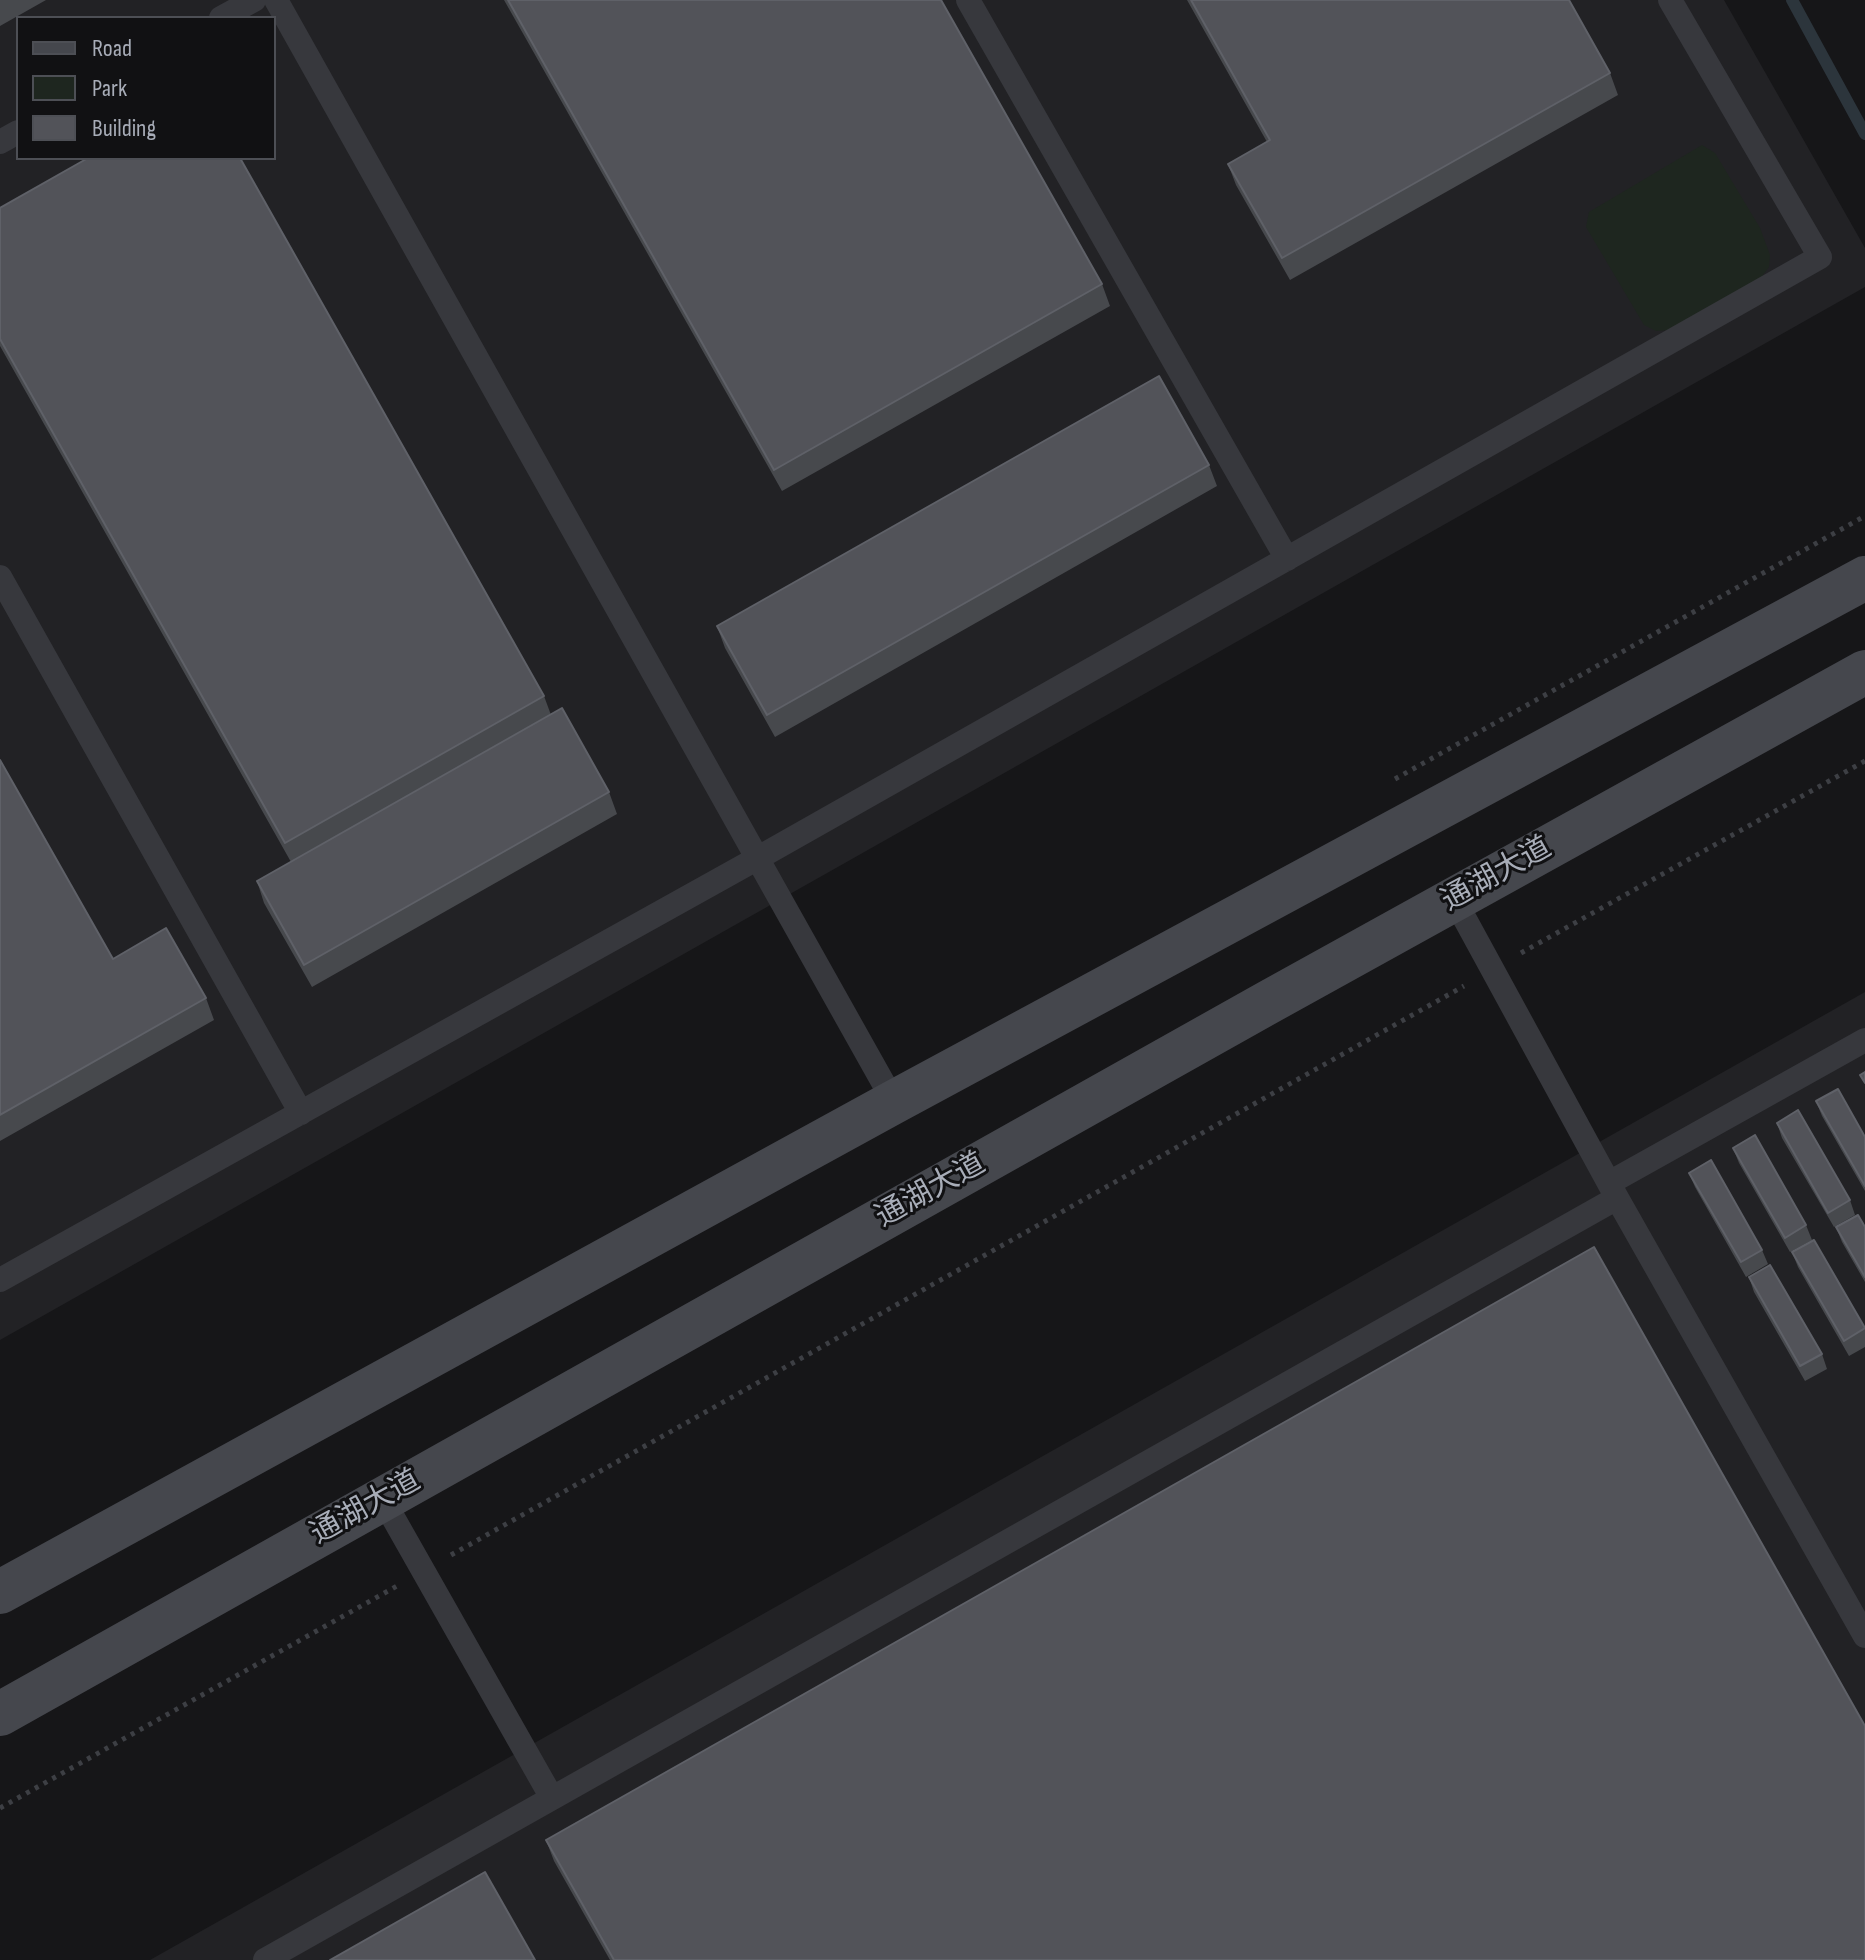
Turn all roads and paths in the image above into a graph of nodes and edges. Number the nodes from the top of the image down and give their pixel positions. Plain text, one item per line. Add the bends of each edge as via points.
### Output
1 (254, 0) edge
2 (276, 0) edge
3 (968, 0) edge
4 (1670, 0) edge
5 (225, 16) edge
6 (1287, 559) junction
7 (0, 577) edge
8 (1865, 578) edge
9 (1865, 672) edge
10 (1865, 761) edge
11 (758, 858) junction
12 (1454, 899) junction
13 (1493, 969) junction
14 (1865, 1040) edge
15 (894, 1102) junction
16 (301, 1113) junction
17 (1613, 1191) junction
18 (0, 1280) edge
19 (382, 1498) junction
20 (423, 1571) junction
21 (0, 1592) edge
22 (1865, 1636) edge
23 (0, 1714) edge
24 (552, 1798) junction
25 (0, 1808) edge
26 (265, 1960) edge

1 - 5 lane
2 - 11 lane
3 - 6 lane
4 - 6 lane via 1820,257
6 - 11 lane
7 - 16 lane
8 - 15 main road
9 - 12 main road, 通湖大道
10 - 13 path
11 - 15 lane
11 - 16 lane
12 - 13 lane
12 - 19 main road, 通湖大道
13 - 17 lane
13 - 20 path
14 - 17 lane
15 - 21 main road
16 - 18 lane
17 - 22 lane
17 - 24 lane
19 - 20 lane
19 - 23 main road, 通湖大道
20 - 24 lane
20 - 25 path
24 - 26 lane

